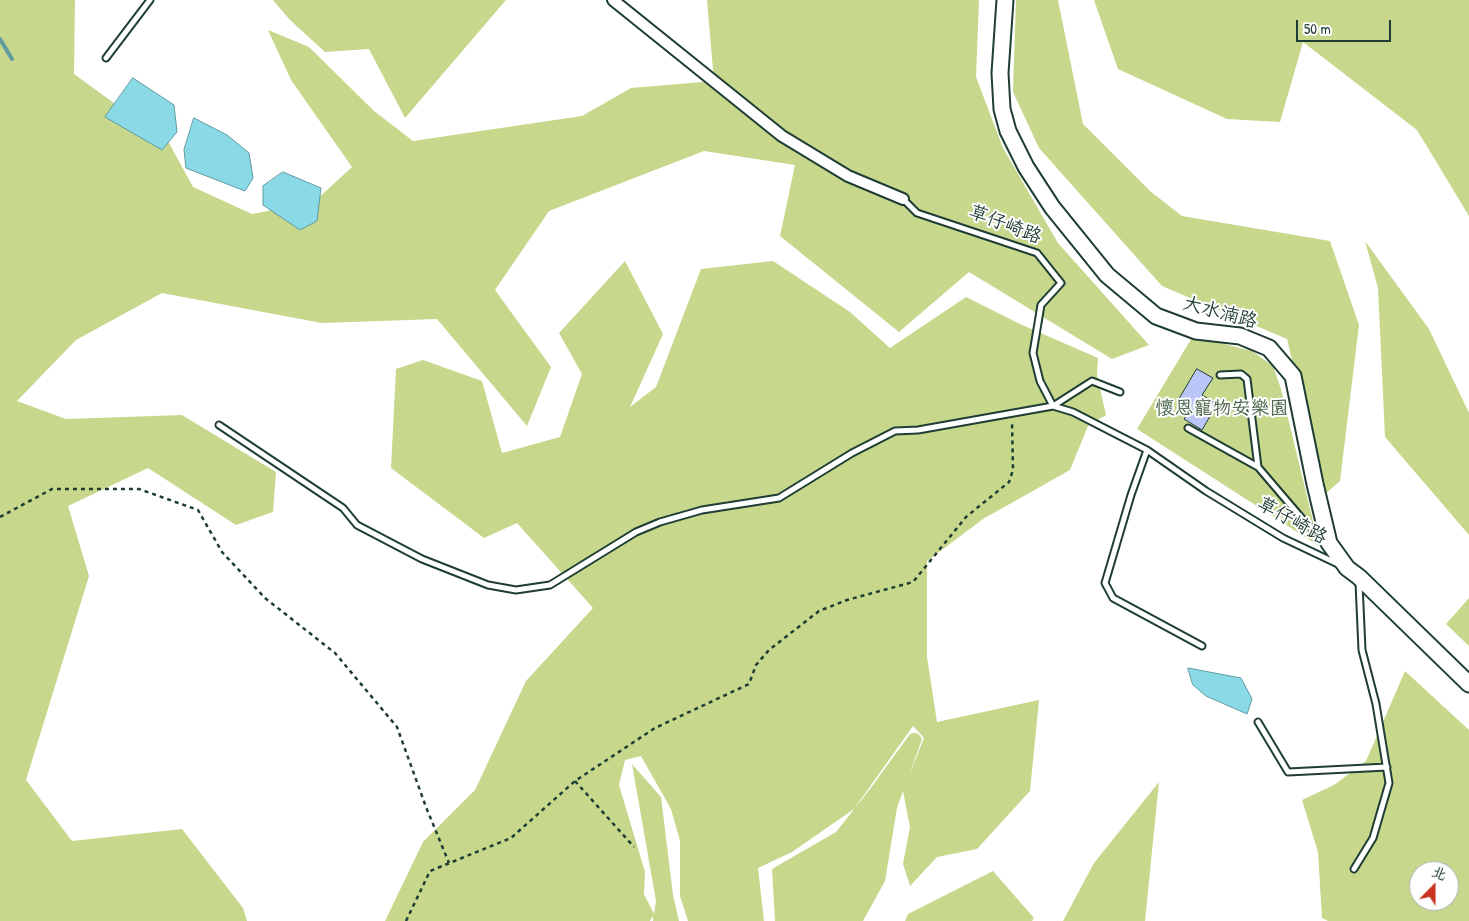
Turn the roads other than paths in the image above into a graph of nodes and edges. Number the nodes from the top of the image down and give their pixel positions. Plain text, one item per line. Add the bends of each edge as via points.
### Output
1 (150, 0) edge
2 (613, 0) edge
3 (1006, 0) edge
4 (106, 58) dead end
5 (903, 199) joint
6 (1220, 375) dead end
7 (1120, 392) dead end
8 (1053, 406) junction
9 (219, 425) dead end
10 (1188, 428) dead end
11 (1147, 450) junction
12 (1258, 467) junction
13 (1329, 543) junction
14 (1347, 568) junction
15 (1359, 577) junction
16 (1202, 646) dead end
17 (1469, 684) edge
18 (1258, 722) dead end
19 (1387, 767) junction
20 (1354, 869) dead end

1 - 4 lane
2 - 5 street, 草仔崎路 via 782,136 848,176
3 - 13 street, 大水湳路 via 1000,73 1002,109 1008,131 1026,166 1052,207 1107,275 1156,316 1196,331 1240,336 1269,348 1293,376
5 - 8 lane, 草仔崎路 via 917,213 1038,253 1061,283 1042,305 1033,353 1040,381
6 - 12 lane via 1241,374 1247,379
7 - 8 lane via 1092,382
8 - 9 lane via 918,430 895,431 779,498 702,510 660,522 636,532 550,585 516,590 488,586 357,525 343,508
8 - 11 lane, 草仔崎路 via 1073,412
10 - 12 lane
11 - 14 lane, 草仔崎路 via 1283,538
11 - 16 lane via 1105,583 1113,598
12 - 13 lane via 1305,522
13 - 14 street, 大水湳路
14 - 15 street, 大水湳路
15 - 17 street, 大水湳路
15 - 19 lane via 1362,650
18 - 19 lane via 1288,772
19 - 20 lane via 1389,783 1372,838

